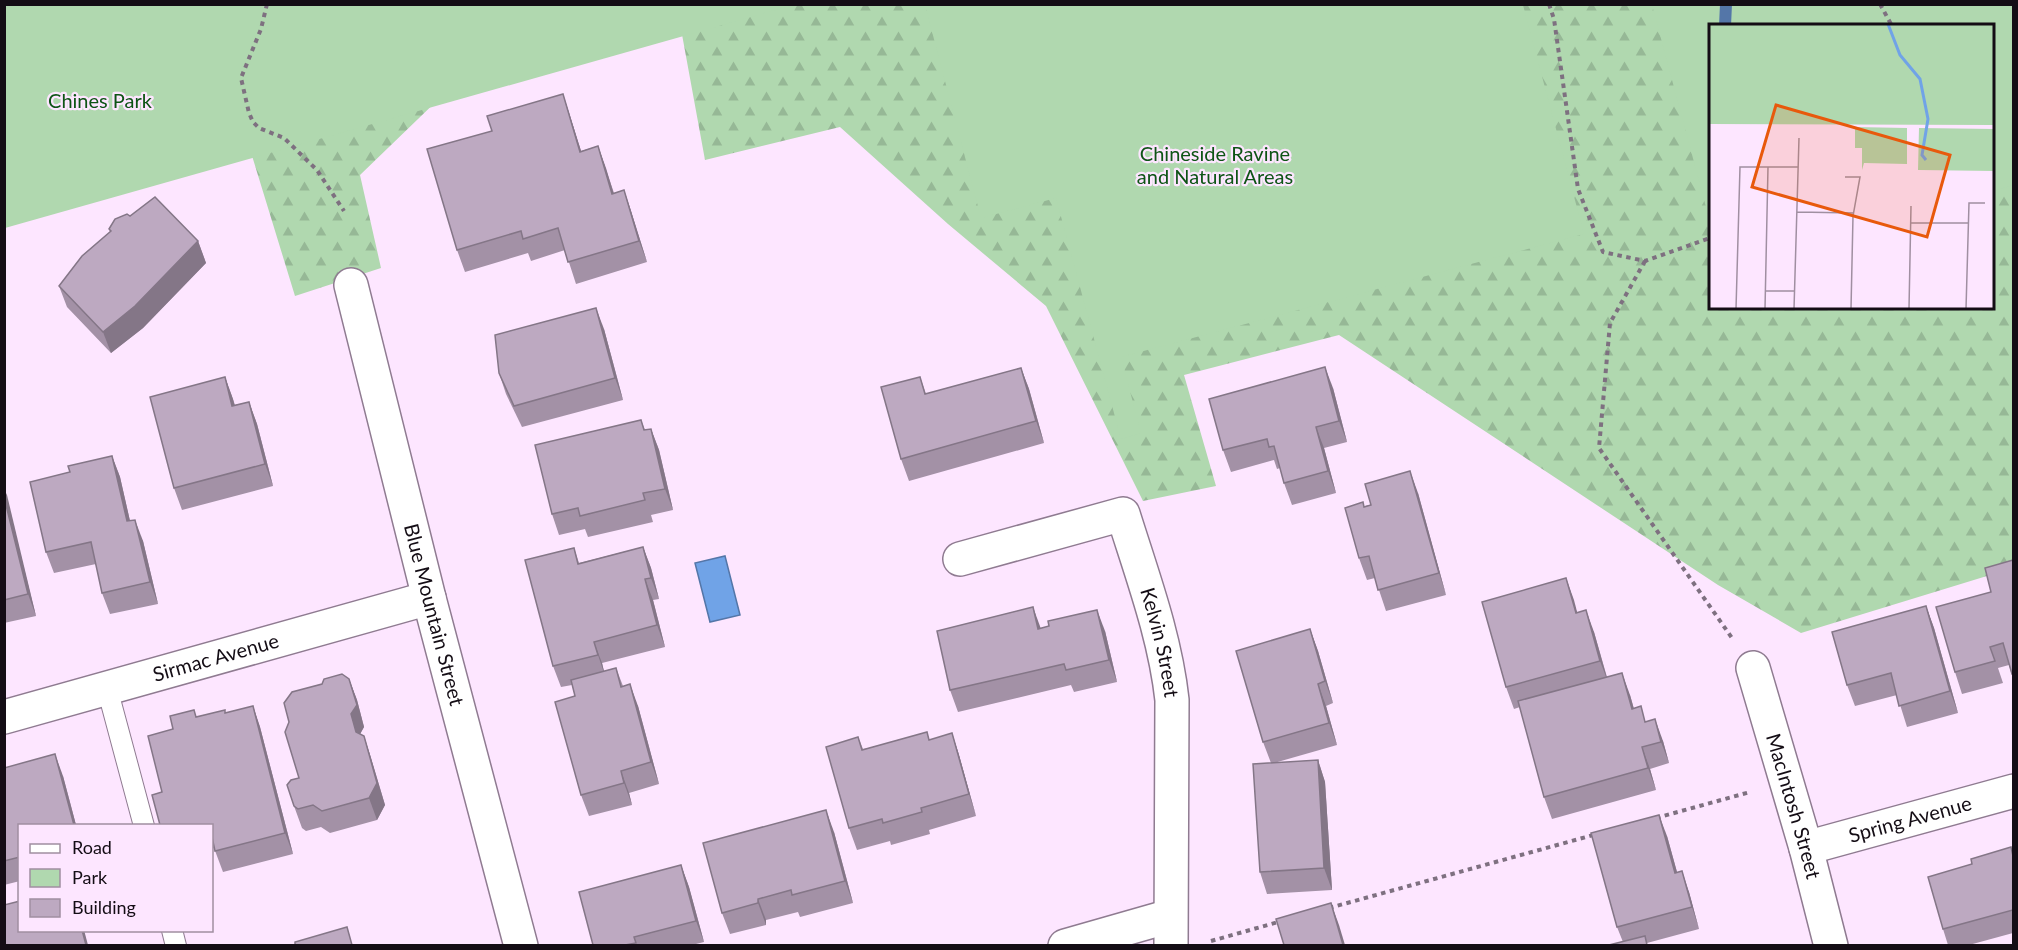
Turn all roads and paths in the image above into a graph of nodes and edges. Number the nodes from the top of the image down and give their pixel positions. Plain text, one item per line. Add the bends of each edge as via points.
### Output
1 (267, 4) edge
2 (1549, 4) edge
3 (1880, 4) edge
4 (1891, 24) edge
5 (344, 211) dead end
6 (1709, 238) edge
7 (1645, 261) junction
8 (351, 285) dead end
9 (960, 559) dead end
10 (429, 598) junction
11 (1753, 668) joint
12 (107, 688) junction
13 (4, 717) edge
14 (1786, 782) junction
15 (2013, 791) edge
16 (1652, 819) edge
17 (144, 824) edge
18 (1606, 832) edge
19 (1806, 848) junction
20 (1319, 911) edge
21 (1284, 920) edge
22 (1170, 931) edge
23 (1204, 942) dead end
24 (521, 945) edge
25 (1065, 945) edge
26 (1831, 945) edge

1 - 5 path via 242,78 249,113 259,128 284,138 317,170
2 - 7 path via 1578,189 1603,252
3 - 4 path
6 - 7 path
7 - 11 path via 1610,323 1599,448
8 - 10 street, Blue Mountain Street
9 - 22 street, Kelvin Street via 1123,514 1169,672
10 - 12 street, Sirmac Avenue
10 - 24 street, Blue Mountain Street
11 - 14 street, MacIntosh Street
12 - 13 street, Sirmac Avenue
12 - 17 lane
14 - 16 path
14 - 19 street, MacIntosh Street
15 - 19 street, Spring Avenue
18 - 20 path
19 - 26 street, MacIntosh Street
21 - 23 path
22 - 25 street

